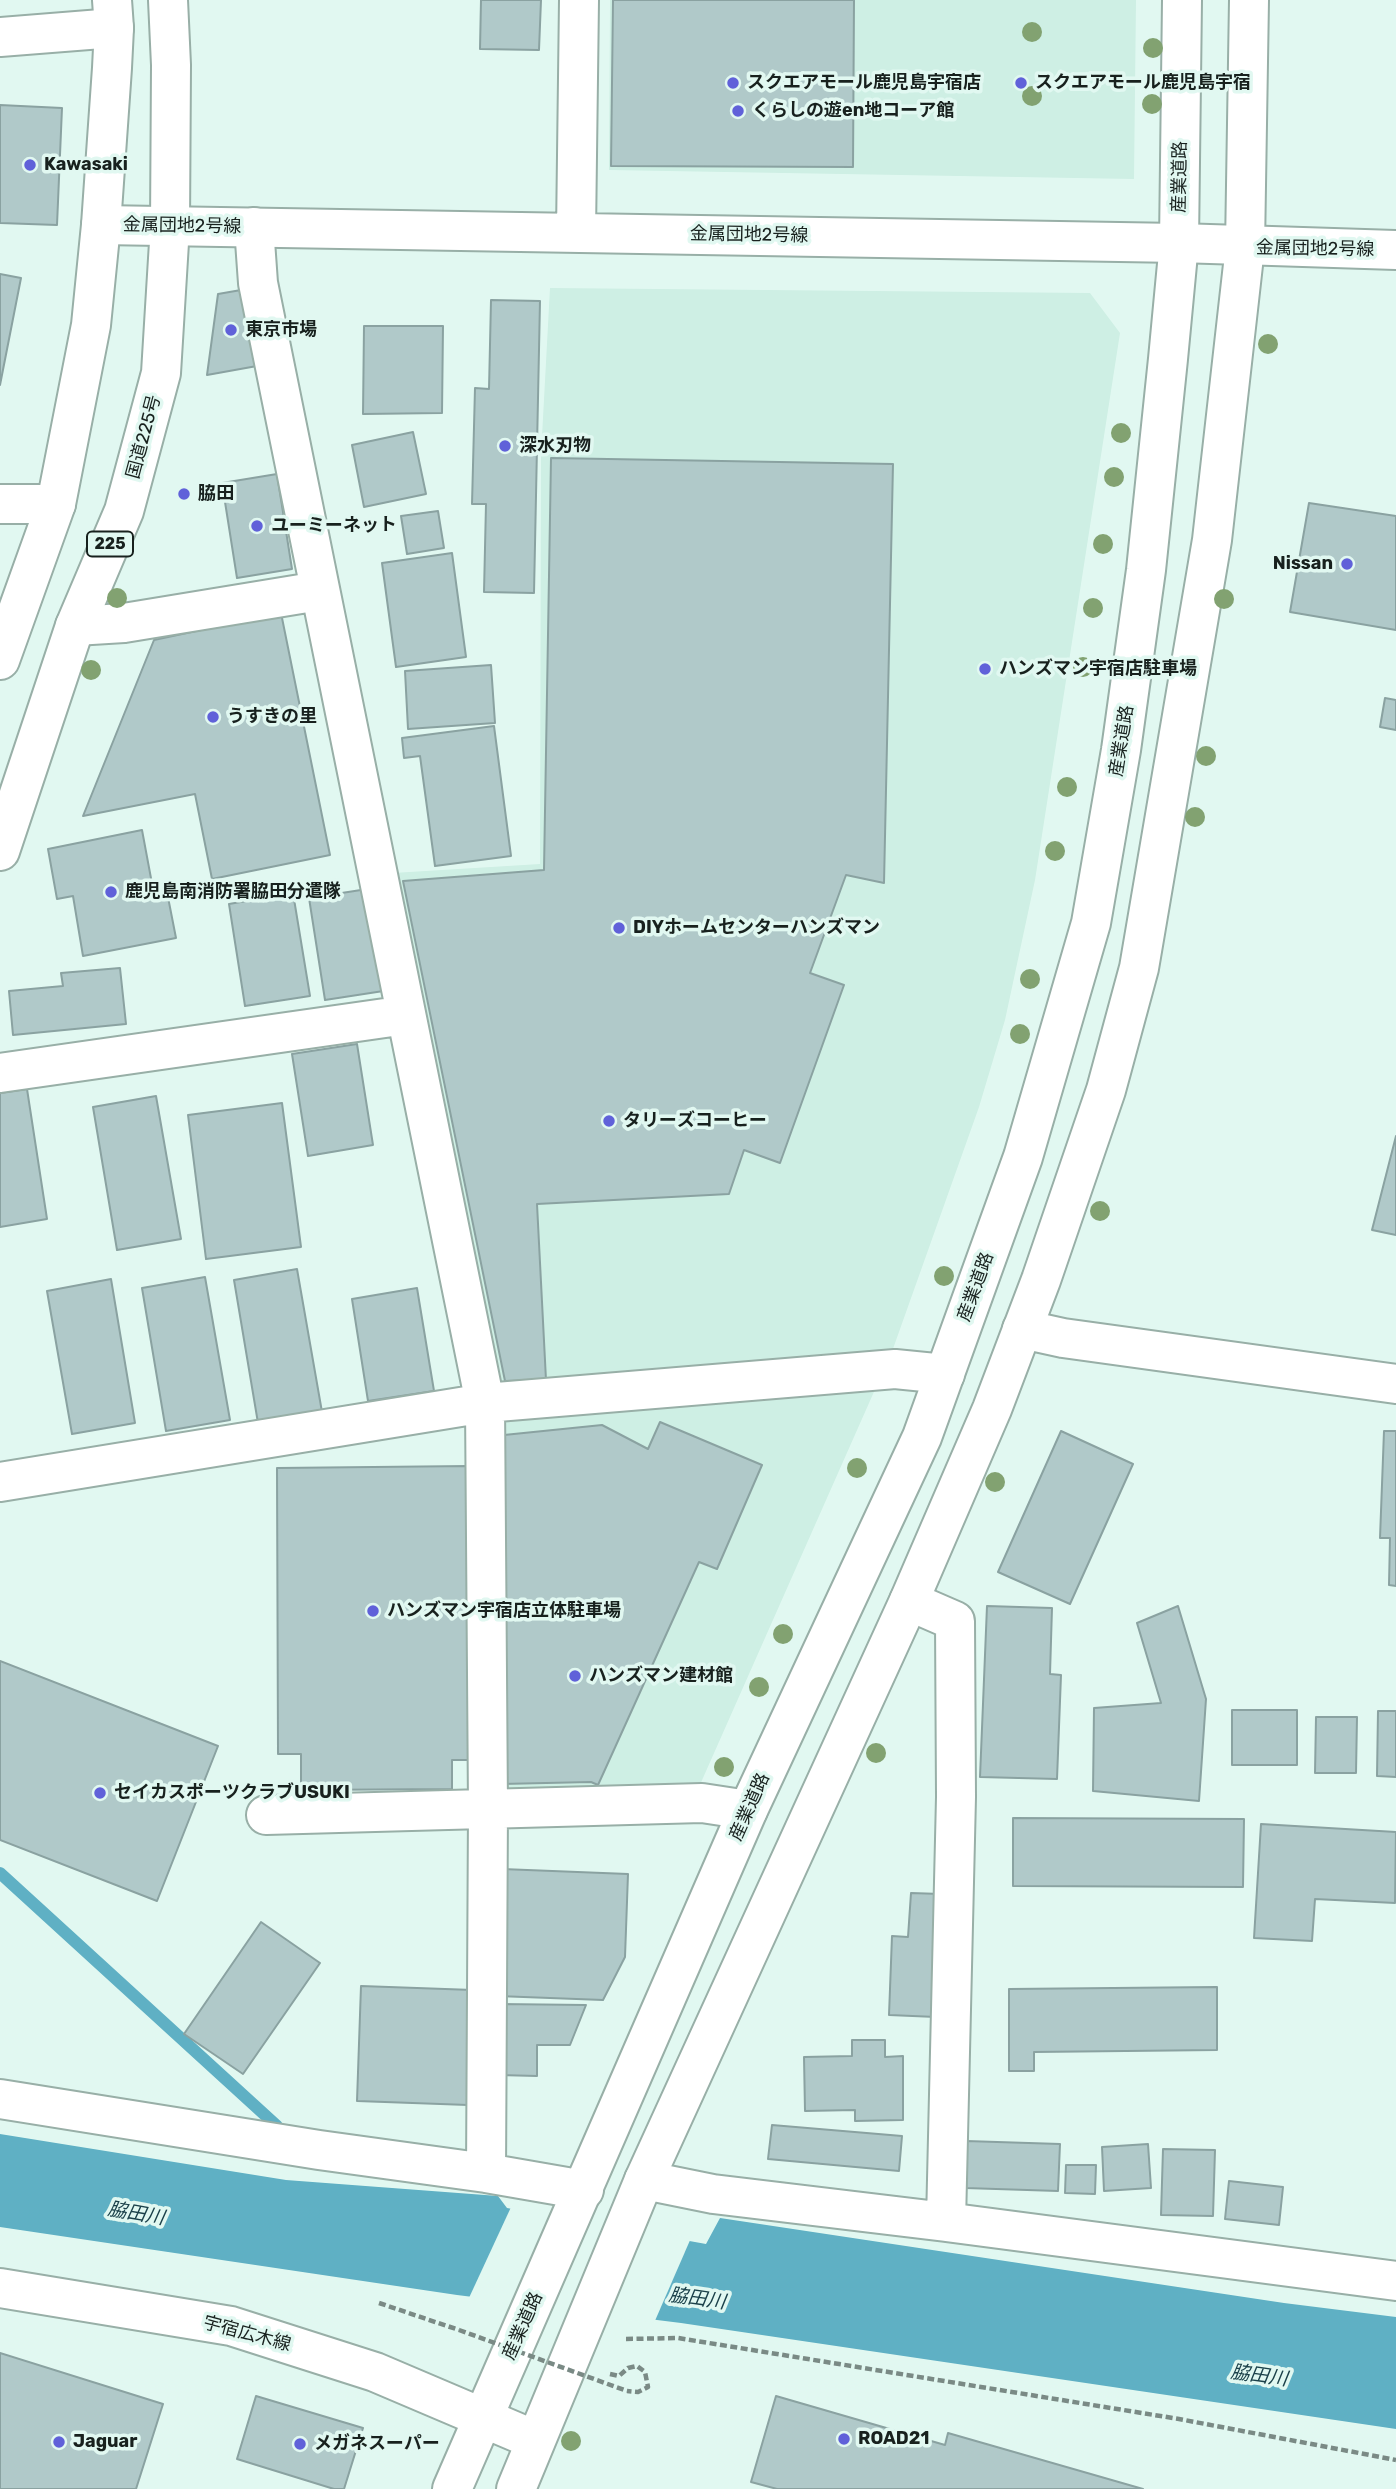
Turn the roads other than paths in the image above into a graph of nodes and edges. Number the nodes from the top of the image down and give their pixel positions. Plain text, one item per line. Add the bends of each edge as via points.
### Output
1 (168, 0) edge
2 (579, 0) edge
3 (1182, 0) edge
4 (1249, 0) edge
5 (113, 14) edge
6 (0, 37) edge
7 (101, 225) junction
8 (170, 226) junction
9 (254, 227) junction
10 (576, 233) junction
11 (1179, 243) junction
12 (1245, 247) junction
13 (1396, 250) edge
14 (0, 504) edge
15 (56, 504) junction
16 (319, 591) junction
17 (75, 626) junction
18 (0, 660) edge
19 (0, 852) edge
20 (406, 1015) junction
21 (0, 1073) edge
22 (1022, 1329) junction
23 (945, 1374) junction
24 (1396, 1384) edge
25 (485, 1403) junction
26 (0, 1482) edge
27 (909, 1601) junction
28 (488, 1809) junction
29 (748, 1811) junction
30 (266, 1815) dead end
31 (0, 2099) edge
32 (486, 2173) junction
33 (644, 2180) junction
34 (584, 2190) junction
35 (946, 2222) junction
36 (1396, 2281) edge
37 (0, 2288) edge
38 (483, 2418) junction
39 (536, 2440) junction
40 (453, 2489) edge
41 (516, 2489) edge

1 - 8 main road, 国道225号 / 225
2 - 10 main road
3 - 11 main road, 産業道路
4 - 12 main road
5 - 6 main road
5 - 7 main road
7 - 8 main road, 金属団地2号線
7 - 15 main road via 91,326
8 - 9 main road, 金属団地2号線
8 - 17 main road, 国道225号 / 225 via 162,373 124,511
9 - 10 main road, 金属団地2号線
9 - 16 main road via 256,272
10 - 11 main road, 金属団地2号線
11 - 12 main road, 金属団地2号線
11 - 23 main road, 産業道路 via 1146,570 1091,923 1023,1157
12 - 13 main road, 金属団地2号線
12 - 22 main road via 1212,540 1139,968 1106,1090
14 - 15 main road
15 - 18 main road
16 - 17 main road via 124,623
16 - 20 main road
17 - 19 main road, 国道225号 / 225
20 - 21 main road
20 - 25 main road
22 - 24 main road
22 - 27 main road
23 - 25 main road via 895,1369
23 - 29 main road, 産業道路 via 922,1437
25 - 26 main road
25 - 28 main road
27 - 33 main road
27 - 35 main road via 955,1621 956,1797
28 - 29 main road via 702,1803
28 - 30 main road
28 - 32 main road
29 - 34 main road, 産業道路
31 - 32 main road
32 - 34 main road
33 - 35 main road
33 - 39 main road
34 - 38 main road, 産業道路
35 - 36 main road
37 - 38 main road, 宇宿広木線 via 231,2326 374,2372
38 - 39 main road, 宇宿広木線
38 - 40 main road, 産業道路
39 - 41 main road

